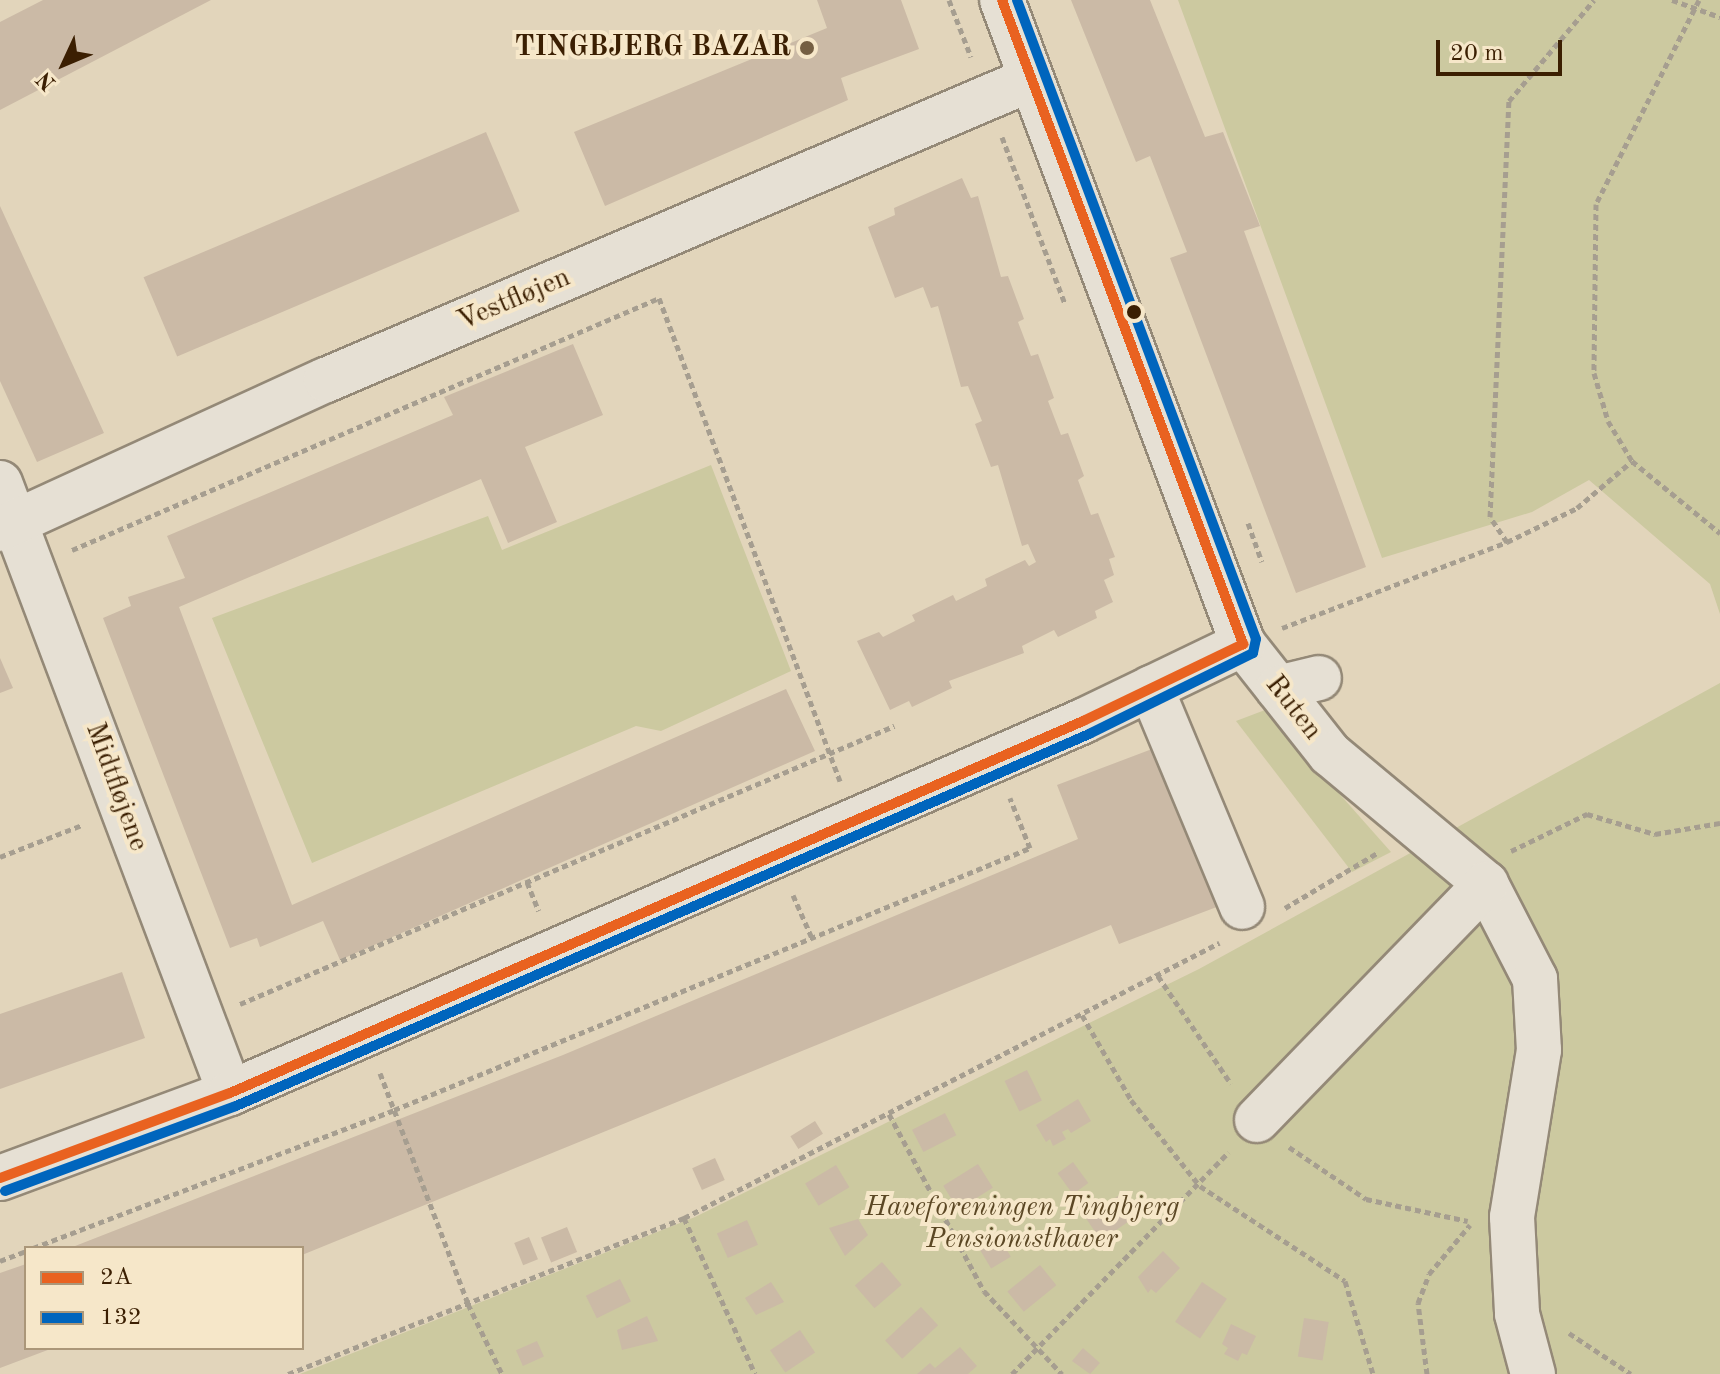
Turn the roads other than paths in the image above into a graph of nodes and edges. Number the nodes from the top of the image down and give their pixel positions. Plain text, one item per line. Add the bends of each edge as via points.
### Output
1 (1002, 0) edge
2 (1031, 79) junction
3 (0, 483) edge
4 (9, 526) edge
5 (1265, 630) junction
6 (1151, 688) junction
7 (1494, 870) junction
8 (1249, 919) road end
9 (230, 1093) junction
10 (1257, 1120) road end
11 (0, 1178) edge
12 (1533, 1374) edge

1 - 2 street, Ruten
2 - 4 street, Vestfløjen via 326,380
2 - 5 street, Ruten
3 - 4 street, Midtfløjene
4 - 9 street, Midtfløjene via 34,566
5 - 6 street
5 - 7 street, Ruten via 1298,683 1330,754 1413,826
6 - 8 street
6 - 9 street
7 - 10 street
7 - 12 street, Ruten via 1535,979 1539,1050 1512,1217 1517,1314
9 - 11 street

